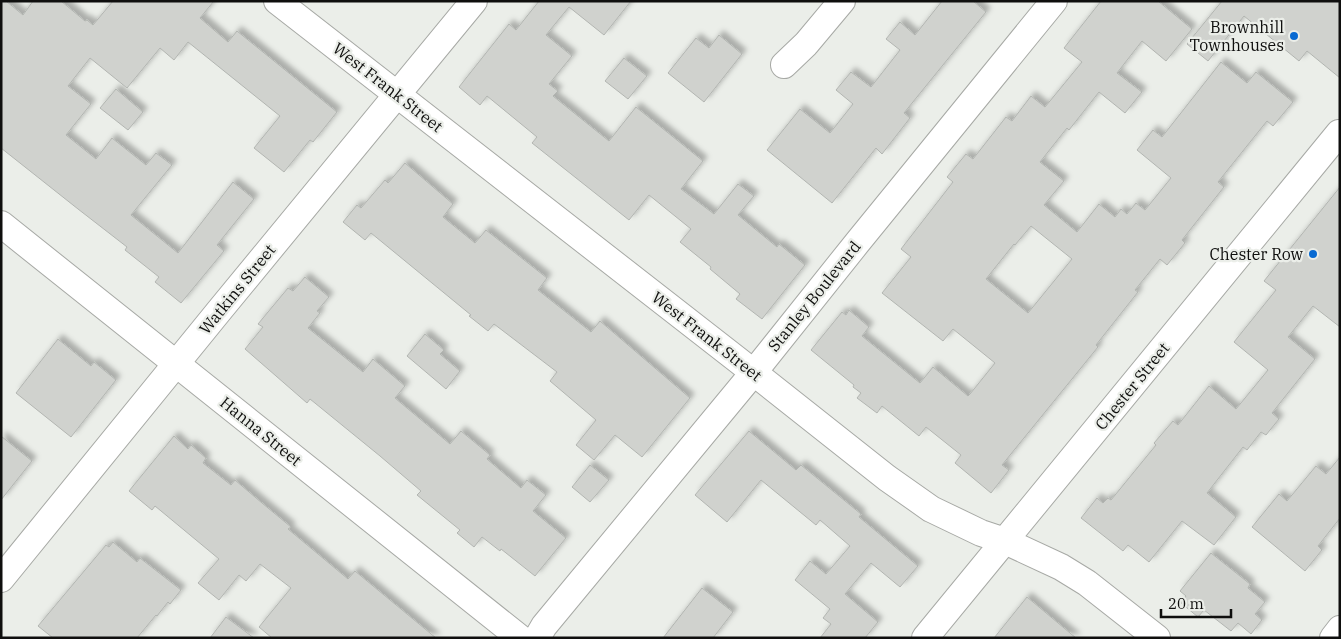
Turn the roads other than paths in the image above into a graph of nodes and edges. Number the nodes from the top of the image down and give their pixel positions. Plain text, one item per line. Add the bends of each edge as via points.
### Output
1 (277, 1) edge
2 (474, 1) edge
3 (842, 1) edge
4 (1054, 1) edge
5 (784, 65) dead end
6 (398, 95) junction
7 (1339, 133) edge
8 (1, 224) edge
9 (176, 364) junction
10 (754, 372) junction
11 (1005, 541) junction
12 (1, 578) edge
13 (1340, 629) edge
14 (520, 638) edge
15 (537, 638) edge
16 (925, 638) edge
17 (1157, 638) edge
18 (1332, 638) edge

1 - 6 street, West Frank Street
2 - 6 street, Watkins Street
3 - 5 street
4 - 10 street, Stanley Boulevard
6 - 9 street, Watkins Street
6 - 10 street, West Frank Street
7 - 11 street, Chester Street
8 - 9 street, Hanna Street
9 - 12 street, Watkins Street
9 - 14 street, Hanna Street
10 - 11 street, West Frank Street via 931,509
10 - 15 street, Stanley Boulevard
11 - 16 street, Chester Street
11 - 17 street, West Frank Street via 1061,566
13 - 18 street

